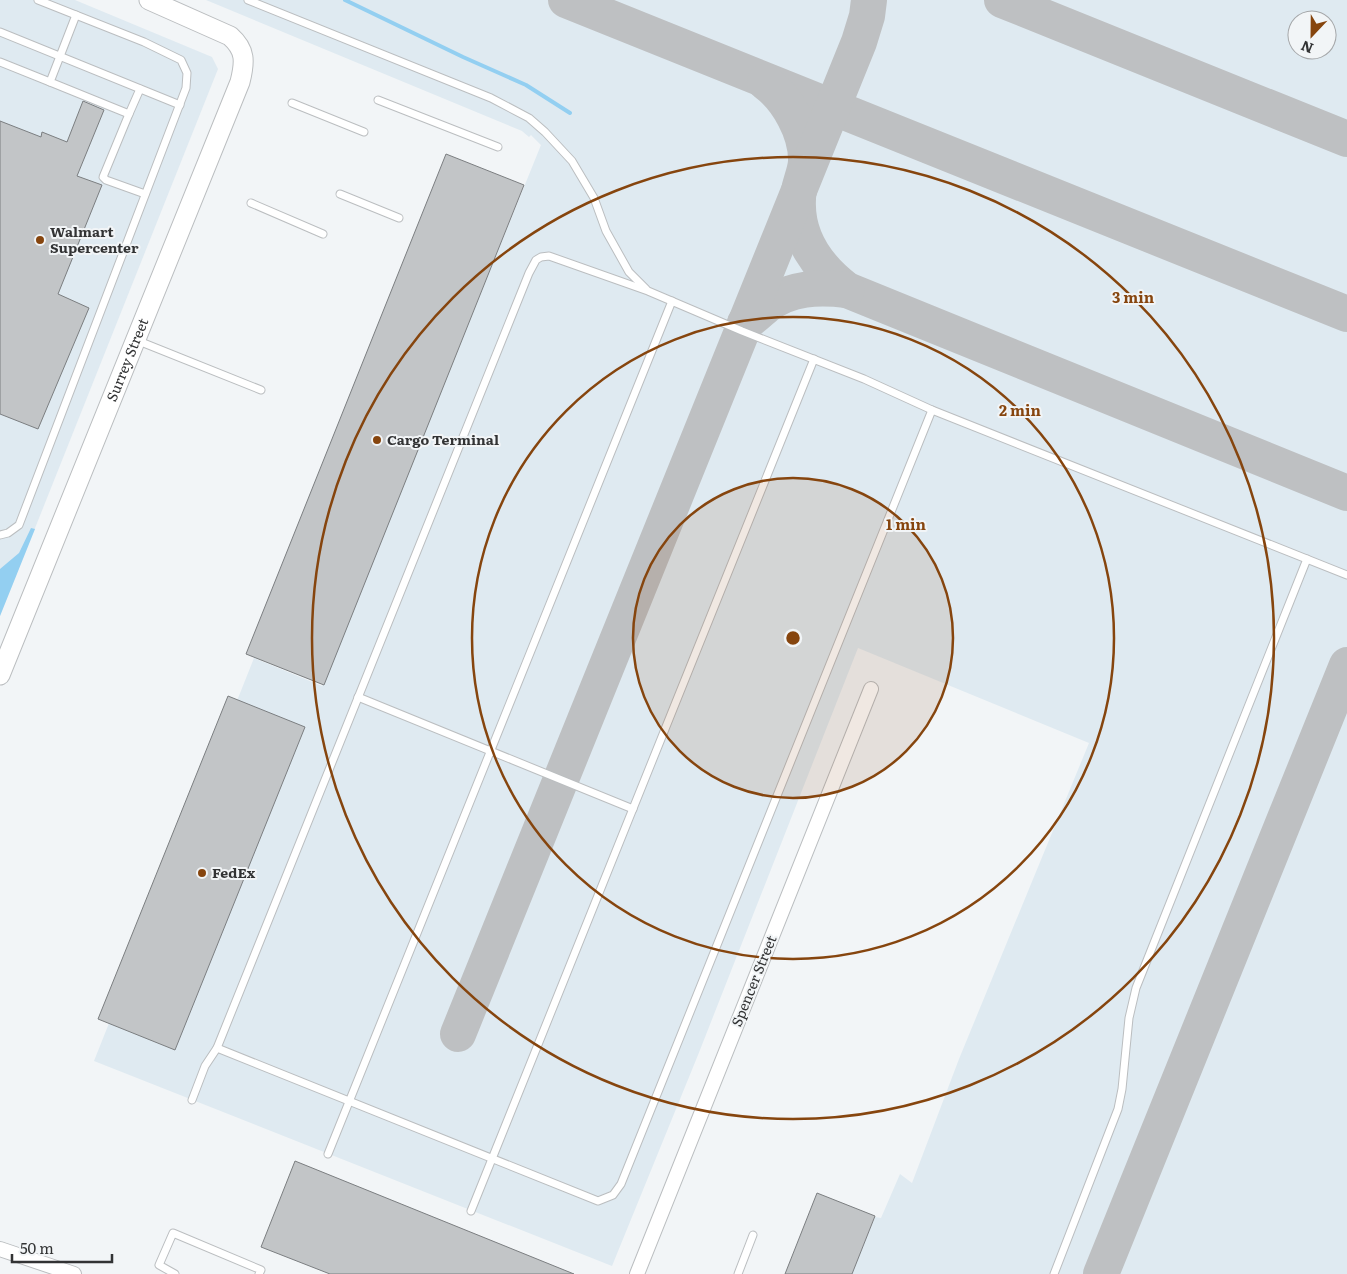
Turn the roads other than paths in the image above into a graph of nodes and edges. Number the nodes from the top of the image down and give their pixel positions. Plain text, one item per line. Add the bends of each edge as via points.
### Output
1 (38, 0) edge
2 (149, 0) edge
3 (248, 0) edge
4 (76, 15) junction
5 (0, 32) edge
6 (60, 56) junction
7 (0, 62) edge
8 (50, 82) junction
9 (140, 88) junction
10 (378, 100) dead end
11 (292, 103) dead end
12 (180, 105) junction
13 (129, 114) junction
14 (364, 132) dead end
15 (498, 146) dead end
16 (146, 194) junction
17 (340, 194) dead end
18 (252, 203) dead end
19 (399, 218) dead end
20 (323, 234) dead end
21 (648, 291) junction
22 (672, 301) junction
23 (136, 340) junction
24 (814, 359) junction
25 (261, 390) dead end
26 (932, 410) junction
27 (0, 535) edge
28 (1307, 559) junction
29 (1347, 575) edge
30 (0, 675) edge
31 (871, 689) dead end
32 (358, 697) junction
33 (490, 751) junction
34 (633, 809) junction
35 (217, 1048) junction
36 (192, 1100) dead end
37 (350, 1100) junction
38 (328, 1154) dead end
39 (492, 1158) junction
40 (471, 1211) dead end
41 (753, 1235) dead end
42 (0, 1249) edge
43 (74, 1274) edge
44 (174, 1274) edge
45 (260, 1274) edge
46 (637, 1274) edge
47 (738, 1274) edge
48 (1054, 1274) edge

1 - 4 lane
2 - 23 street, Surrey Street via 230,36 238,44 244,67
3 - 21 lane via 491,98 529,118 572,161 594,198 606,230 629,272
4 - 6 lane
4 - 12 lane via 180,60 187,73
5 - 6 lane
6 - 8 lane
6 - 9 lane
7 - 8 lane
8 - 13 lane
9 - 12 lane
9 - 13 lane
10 - 15 lane
11 - 14 lane
12 - 16 lane
13 - 16 lane via 103,177
16 - 27 lane via 19,525
17 - 19 lane
18 - 20 lane
21 - 22 lane
21 - 32 lane via 561,259 549,256 536,260
22 - 24 lane
22 - 33 lane
23 - 25 lane
23 - 30 street, Surrey Street
24 - 26 lane
24 - 34 lane
26 - 28 lane
26 - 39 lane via 618,1190 598,1201
28 - 29 lane
28 - 48 lane via 1136,988 1129,1018 1118,1109
31 - 46 street, Spencer Street
32 - 33 lane
32 - 35 lane
33 - 34 lane
33 - 37 lane
34 - 39 lane
35 - 36 lane via 204,1066
35 - 37 lane
37 - 38 lane
37 - 39 lane
39 - 40 lane
41 - 47 lane
42 - 43 street
44 - 45 lane via 159,1265 173,1233 261,1270

